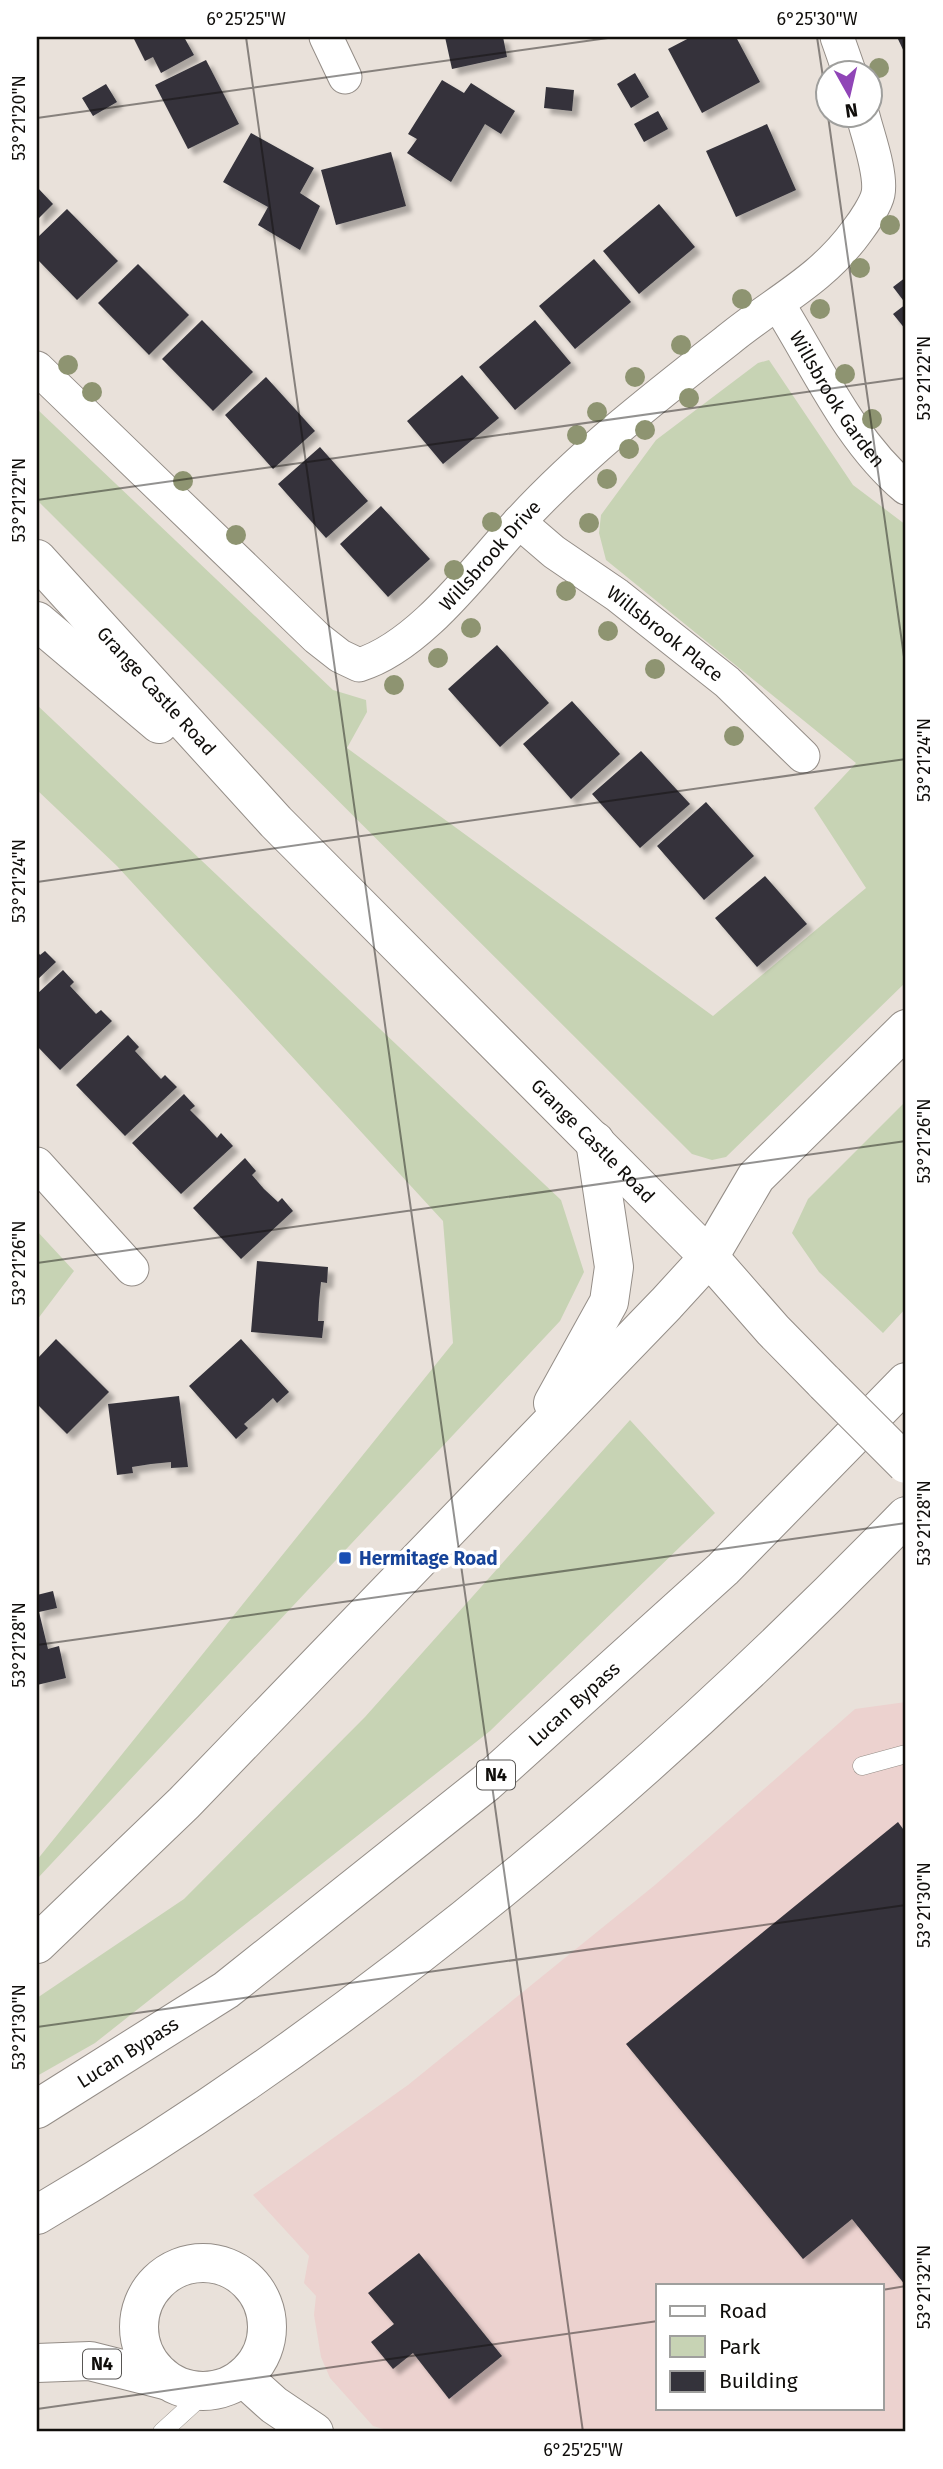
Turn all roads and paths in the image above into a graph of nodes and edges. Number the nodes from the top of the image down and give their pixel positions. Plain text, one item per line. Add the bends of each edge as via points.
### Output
1 (326, 37) edge
2 (837, 37) edge
3 (845, 60) edge
4 (345, 77) dead end
5 (867, 130) edge
6 (778, 304) junction
7 (37, 368) edge
8 (906, 488) edge
9 (519, 522) junction
10 (37, 559) edge
11 (37, 621) edge
12 (803, 755) dead end
13 (276, 822) junction
14 (906, 1029) edge
15 (595, 1141) junction
16 (37, 1164) edge
17 (709, 1257) junction
18 (132, 1269) dead end
19 (906, 1381) edge
20 (527, 1451) junction
21 (906, 1464) edge
22 (906, 1516) edge
23 (906, 1754) edge
24 (862, 1766) dead end
25 (37, 1944) edge
26 (37, 2109) edge
27 (37, 2215) edge
28 (37, 2363) edge
29 (244, 2378) junction
30 (165, 2380) junction
31 (206, 2392) junction
32 (162, 2432) edge
33 (314, 2432) edge

1 - 4 street
2 - 3 street
5 - 6 street, Willsbrook Drive via 878,194 858,230 810,282
6 - 8 street, Willsbrook Garden via 839,406 889,473
6 - 9 street, Willsbrook Drive via 623,423
7 - 9 street, Willsbrook Drive via 311,633 359,665 380,658 455,597
9 - 12 street, Willsbrook Place via 727,682
10 - 13 main road, Grange Castle Road
11 - 13 main road, Grange Castle Road
13 - 15 main road, Grange Castle Road
14 - 17 main road via 756,1177
15 - 17 main road, Grange Castle Road
15 - 20 main road via 614,1267 609,1302
16 - 18 street
17 - 20 main road
17 - 21 main road, Grange Castle Road, bridge via 773,1330
19 - 26 main road, Lucan Bypass / N4 via 723,1569 486,1783 226,1990
20 - 25 main road via 184,1803
22 - 27 main road via 705,1715 473,1913 228,2094
23 - 24 lane
28 - 30 main road, N4 via 90,2361
29 - 30 main road via 265,2348 269,2330 266,2311 246,2278 228,2267 208,2263 187,2264 168,2273 152,2287 142,2305 141,2346 150,2365
29 - 31 main road
29 - 33 main road
30 - 31 main road
31 - 32 lane

